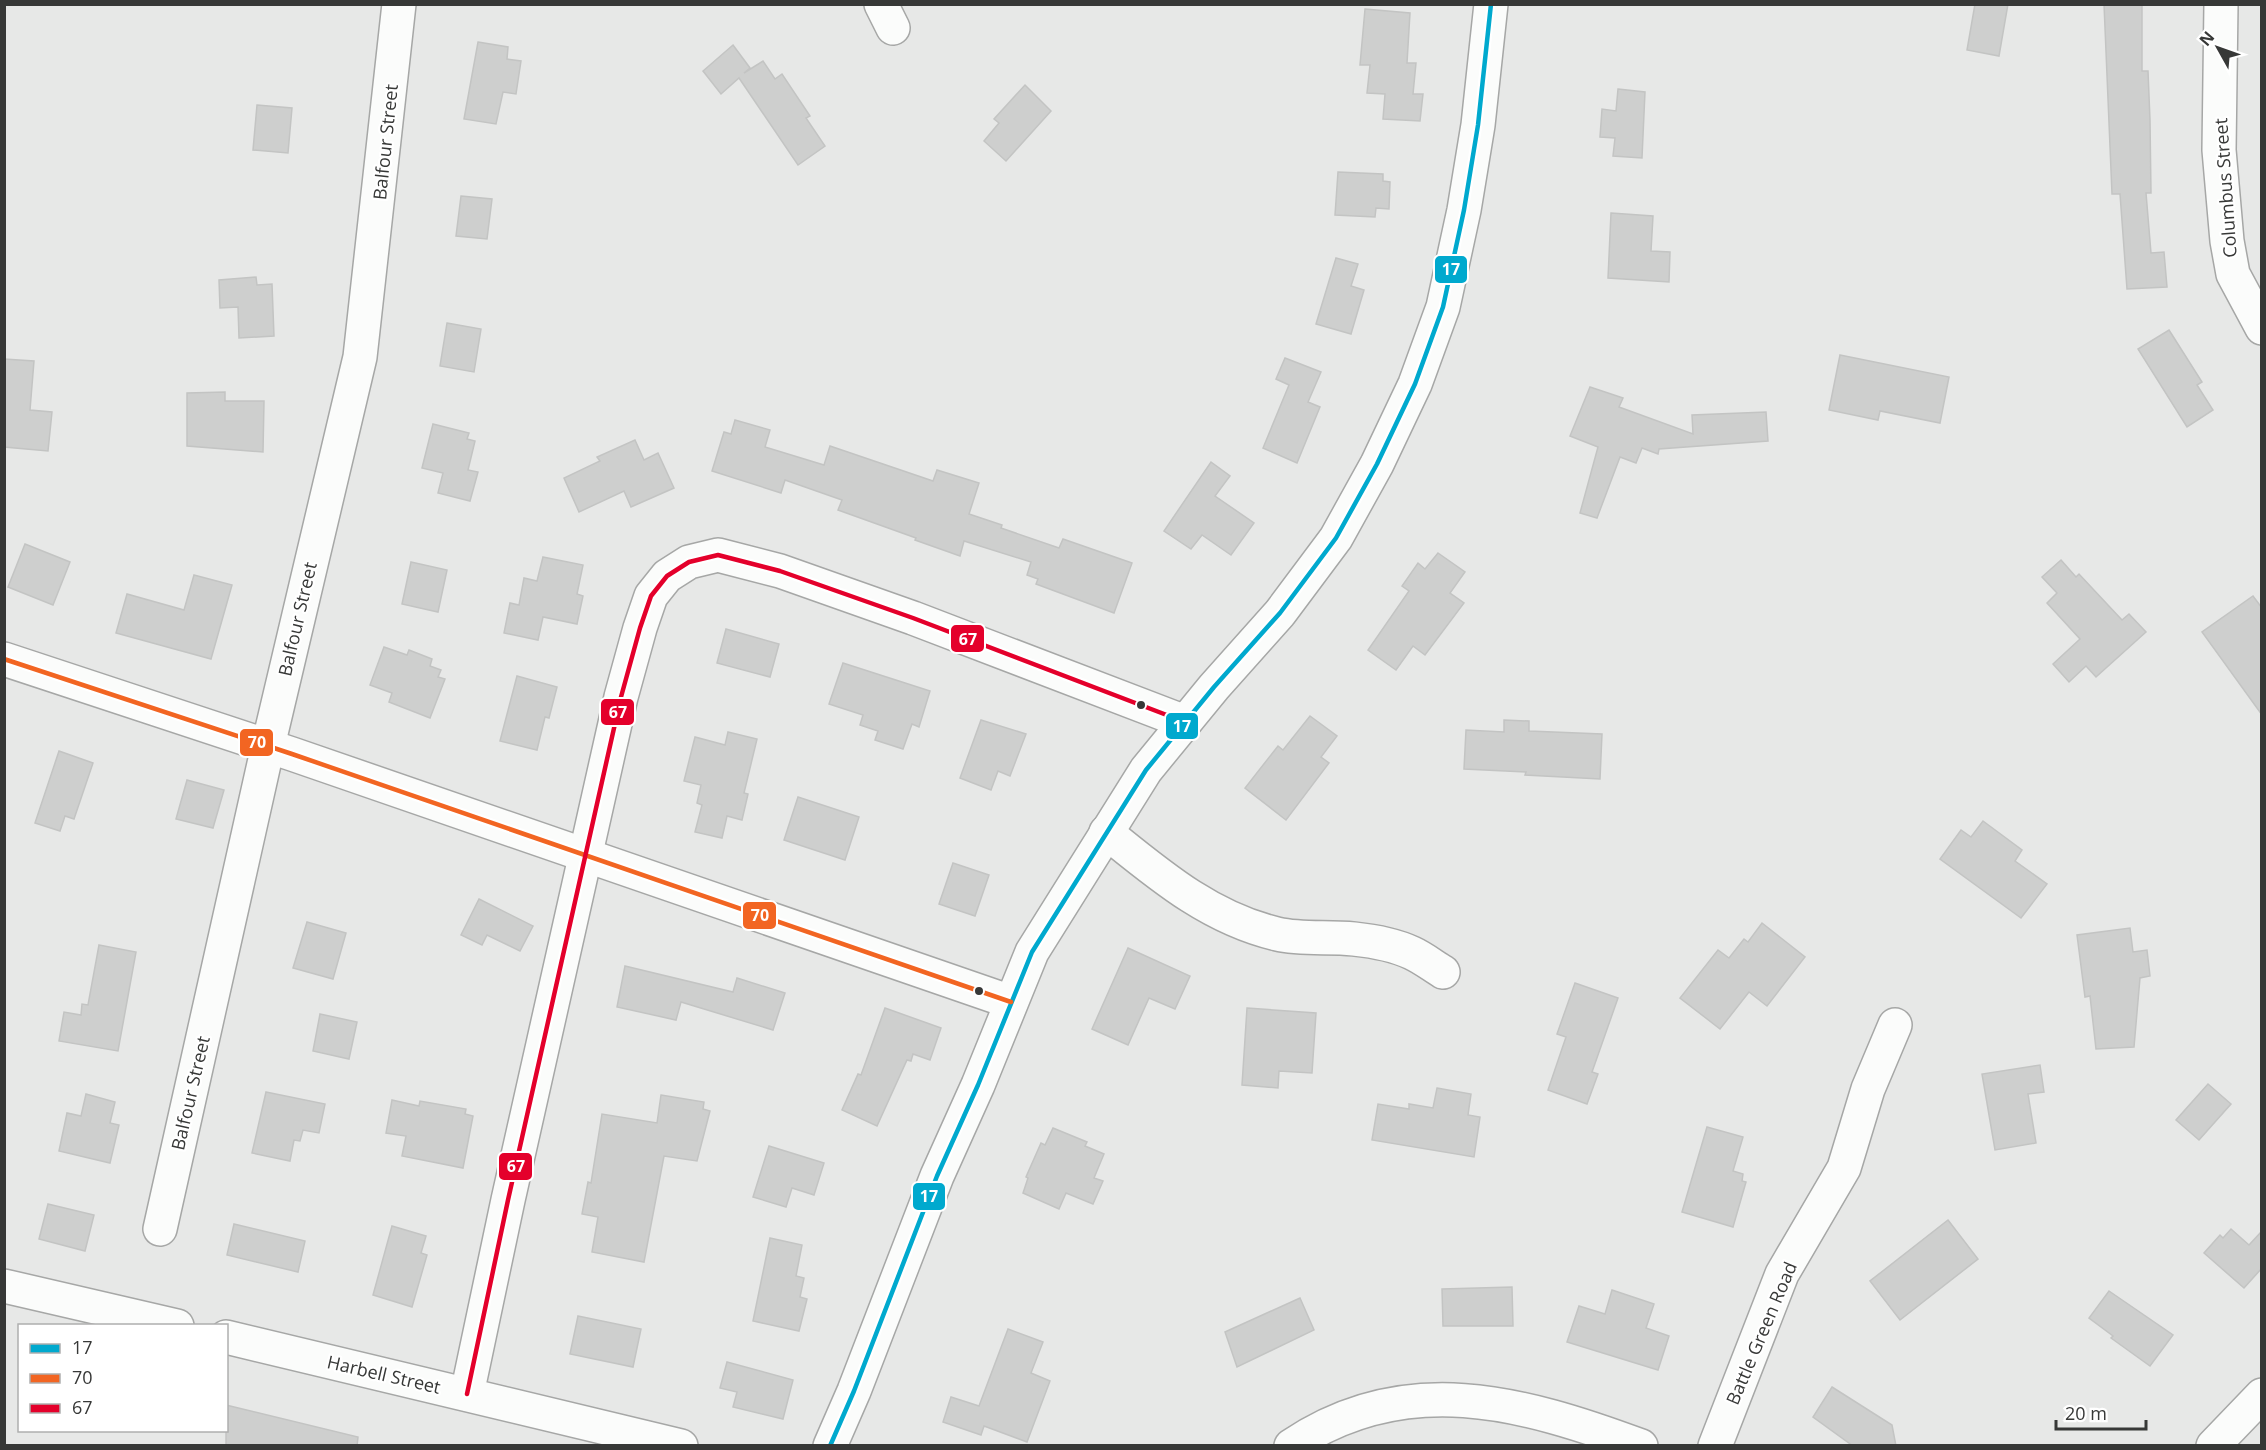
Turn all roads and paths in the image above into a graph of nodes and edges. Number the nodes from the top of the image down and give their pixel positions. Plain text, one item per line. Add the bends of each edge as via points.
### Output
1 (399, 4) edge
2 (1491, 4) edge
3 (2221, 4) edge
4 (2262, 328) edge
5 (4, 659) edge
6 (1185, 722) junction
7 (268, 746) junction
8 (1106, 832) junction
9 (586, 856) junction
10 (1443, 972) dead end
11 (1011, 1002) junction
12 (1895, 1025) dead end
13 (160, 1229) dead end
14 (4, 1286) edge
15 (168, 1324) edge
16 (228, 1337) edge
17 (467, 1394) junction
18 (2262, 1395) edge
19 (681, 1446) edge
20 (830, 1446) edge
21 (1291, 1446) edge
22 (1641, 1446) edge
23 (1715, 1446) edge
24 (2213, 1446) edge

1 - 7 street, Balfour Street via 360,357
2 - 6 street via 1464,210 1443,307 1415,384 1336,538 1280,613
3 - 4 street, Columbus Street via 2218,150 2227,241 2233,274
5 - 7 street
6 - 8 street via 1146,770
6 - 9 street via 802,579 718,555 689,562 674,571 651,596 621,697
7 - 9 street
7 - 13 street, Balfour Street
8 - 10 street via 1164,879 1229,919 1278,934 1387,945 1412,953
8 - 11 street via 1032,952
9 - 11 street
9 - 17 street
11 - 20 street
12 - 23 street, Battle Green Road via 1868,1089 1844,1168 1782,1274
14 - 15 street
16 - 17 street, Harbell Street
17 - 19 street, Harbell Street
18 - 24 street
21 - 22 street via 1329,1423 1385,1404 1444,1398 1509,1406 1586,1425

